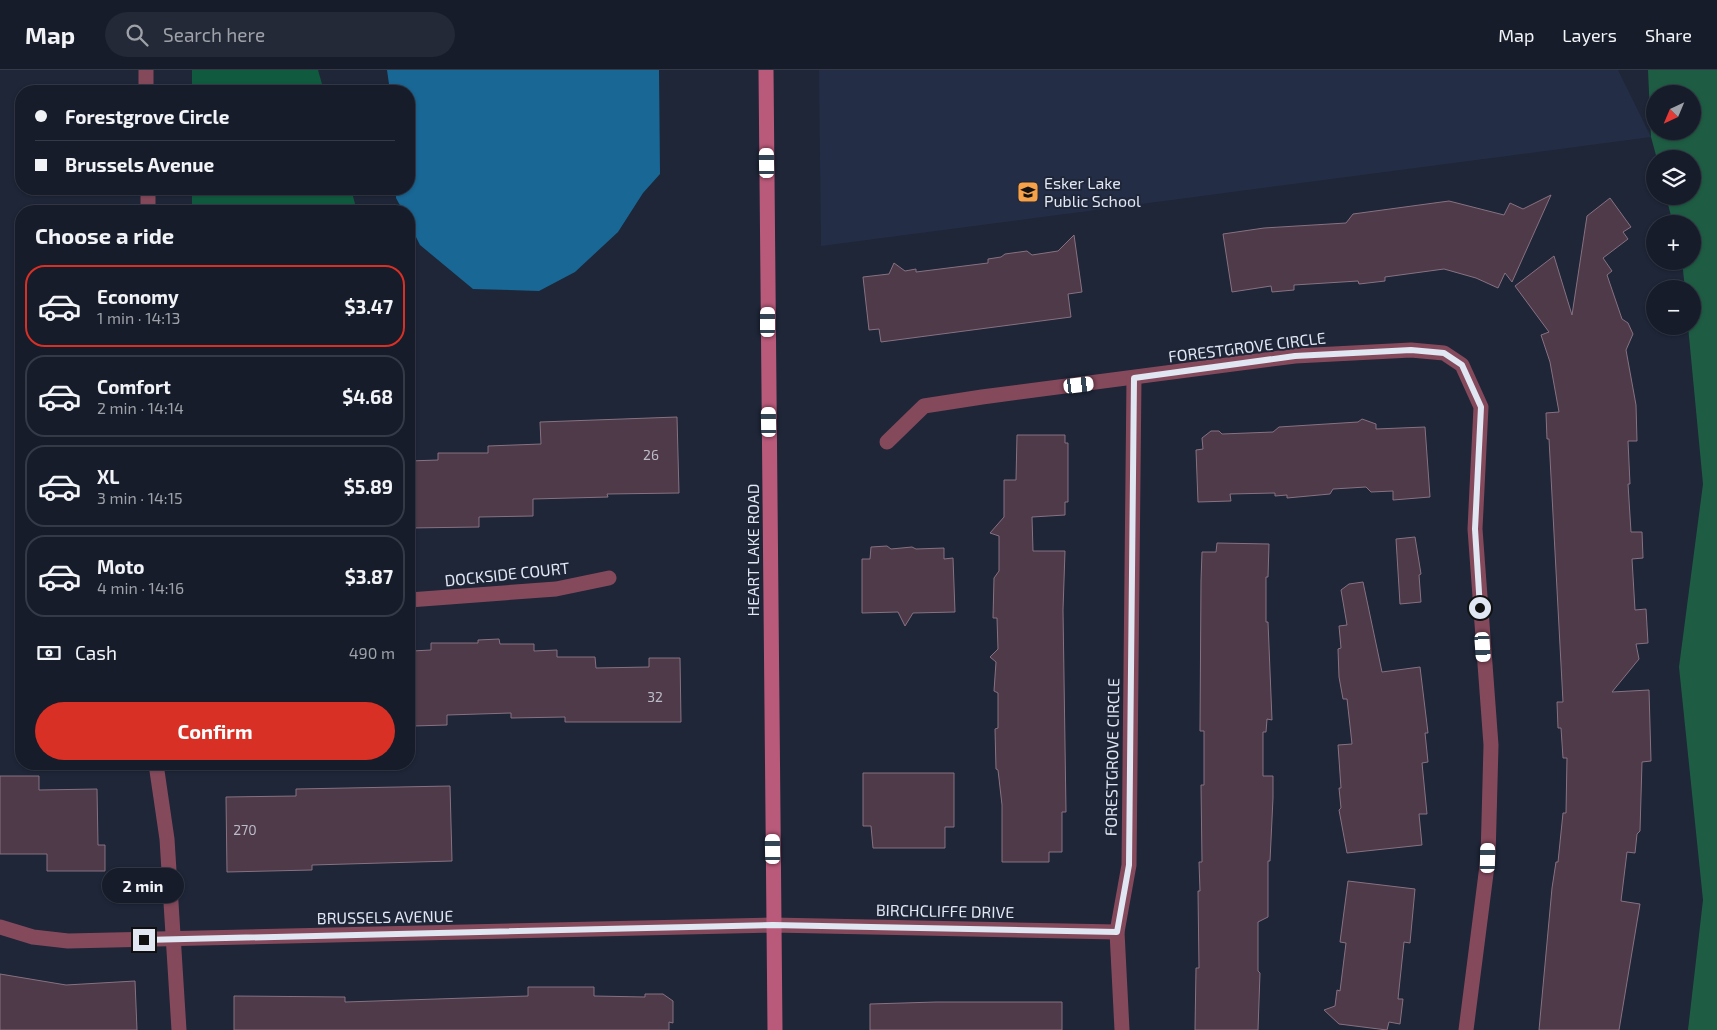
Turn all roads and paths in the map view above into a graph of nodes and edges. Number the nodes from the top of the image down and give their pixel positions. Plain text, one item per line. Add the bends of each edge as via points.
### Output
1 (146, 70) edge
2 (766, 70) edge
3 (146, 85) edge
4 (1134, 378) junction
5 (887, 442) dead end
6 (609, 578) dead end
7 (415, 600) edge
8 (157, 770) edge
9 (773, 925) junction
10 (0, 927) edge
11 (1117, 932) junction
12 (173, 940) junction
13 (179, 1030) edge
14 (775, 1030) edge
15 (1122, 1030) edge
16 (1466, 1030) edge

1 - 3 street
2 - 9 street, HEART LAKE ROAD
4 - 5 street via 924,406
4 - 11 street, FORESTGROVE CIRCLE via 1129,865
4 - 16 street, FORESTGROVE CIRCLE via 1295,356 1411,350 1444,353 1462,365 1481,407 1475,529 1491,745 1488,858
6 - 7 street, DOCKSIDE COURT via 556,590
8 - 12 street via 167,839
9 - 11 street, BIRCHCLIFFE DRIVE
9 - 12 street, BRUSSELS AVENUE
9 - 14 street, HEART LAKE ROAD
10 - 12 street, BRUSSELS AVENUE via 33,937 68,941
11 - 15 street, FORESTGROVE CIRCLE
12 - 13 street

